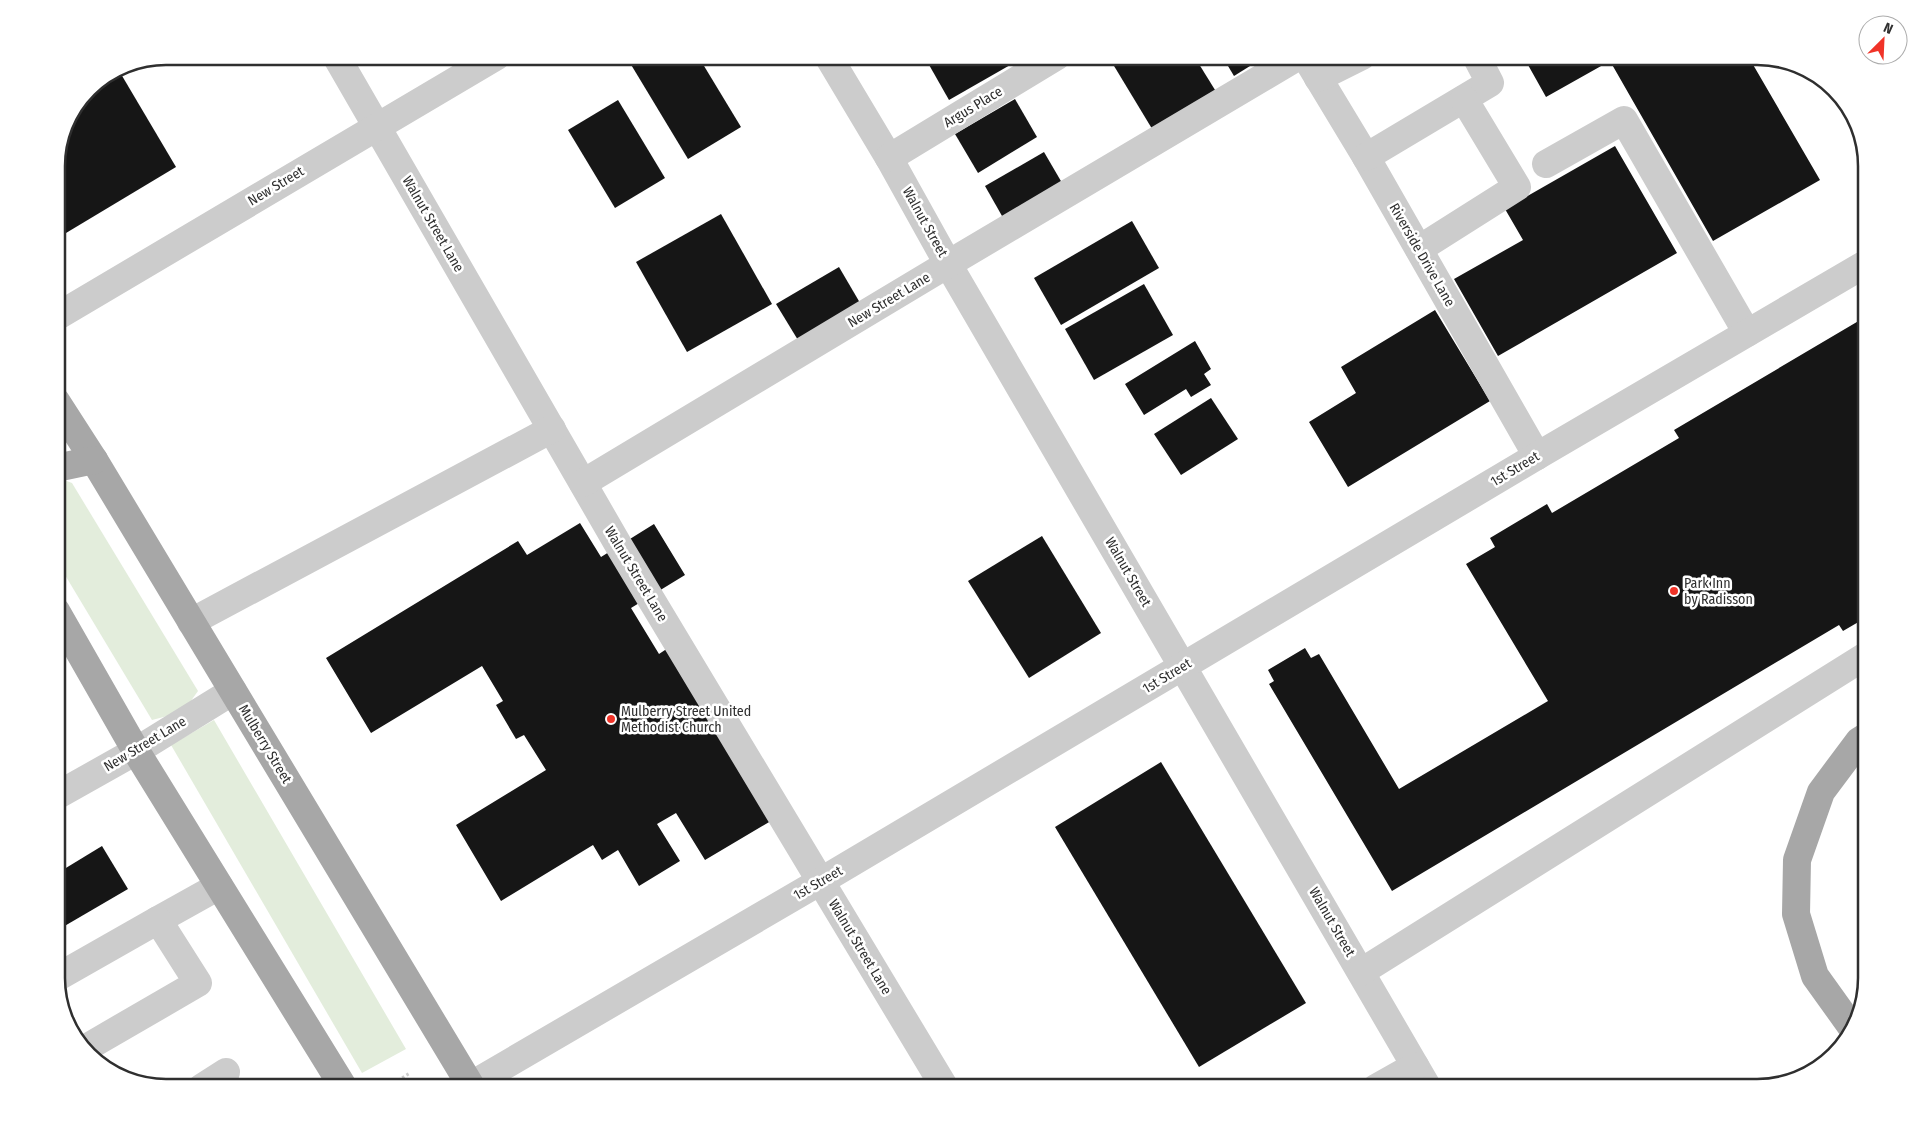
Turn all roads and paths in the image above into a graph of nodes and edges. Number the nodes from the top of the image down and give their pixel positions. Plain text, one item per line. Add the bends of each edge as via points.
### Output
1 (341, 65) edge
2 (481, 65) edge
3 (833, 65) edge
4 (1042, 65) edge
5 (1284, 65) edge
6 (1481, 65) edge
7 (1312, 67) edge
8 (1464, 99) junction
9 (376, 126) junction
10 (1366, 157) junction
11 (889, 158) junction
12 (1546, 164) dead end
13 (1418, 249) junction
14 (948, 264) junction
15 (1858, 268) edge
16 (65, 312) edge
17 (1747, 333) junction
18 (65, 416) edge
19 (552, 429) junction
20 (1537, 456) junction
21 (94, 460) junction
22 (65, 466) edge
23 (583, 484) junction
24 (191, 622) junction
25 (65, 627) edge
26 (1858, 661) edge
27 (1183, 666) junction
28 (233, 691) junction
29 (1858, 742) edge
30 (136, 751) junction
31 (65, 791) edge
32 (821, 881) junction
33 (219, 886) junction
34 (158, 920) junction
35 (1361, 972) junction
36 (65, 973) edge
37 (1847, 1021) edge
38 (91, 1045) edge
39 (226, 1072) dead end
40 (410, 1072) dead end
41 (1422, 1077) edge
42 (215, 1079) edge
43 (338, 1079) edge
44 (399, 1079) edge
45 (465, 1079) edge
46 (484, 1079) edge
47 (940, 1079) edge

1 - 9 street, Walnut Street Lane
2 - 9 street, New Street
3 - 11 street, Walnut Street
4 - 11 street, Argus Place
5 - 14 street, New Street Lane
6 - 8 street via 1490,83
7 - 10 street, Riverside Drive Lane
8 - 10 street
8 - 13 street via 1516,187
9 - 16 street, New Street
9 - 19 street, Walnut Street Lane
10 - 13 street, Riverside Drive Lane
11 - 14 street, Walnut Street
12 - 17 street via 1624,120
13 - 20 street, Riverside Drive Lane
14 - 23 street, New Street Lane
14 - 27 street, Walnut Street
15 - 17 street, 1st Street
17 - 20 street, 1st Street
18 - 21 main road, Mulberry Street
19 - 23 street, Walnut Street Lane
19 - 24 street
20 - 27 street, 1st Street
21 - 22 main road
21 - 24 main road, Mulberry Street
23 - 32 street, Walnut Street Lane
24 - 28 main road, Mulberry Street
25 - 30 main road
26 - 35 street
27 - 32 street, 1st Street
27 - 35 street, Walnut Street
28 - 30 street, New Street Lane
28 - 45 main road, Mulberry Street
29 - 37 main road via 1820,792 1797,860 1796,914 1815,976
30 - 31 street, New Street Lane
30 - 33 main road
32 - 46 street, 1st Street
32 - 47 street, Walnut Street Lane
33 - 34 street
33 - 43 main road
34 - 36 street
34 - 38 street via 198,984
35 - 41 street, Walnut Street
39 - 42 street
40 - 44 path

